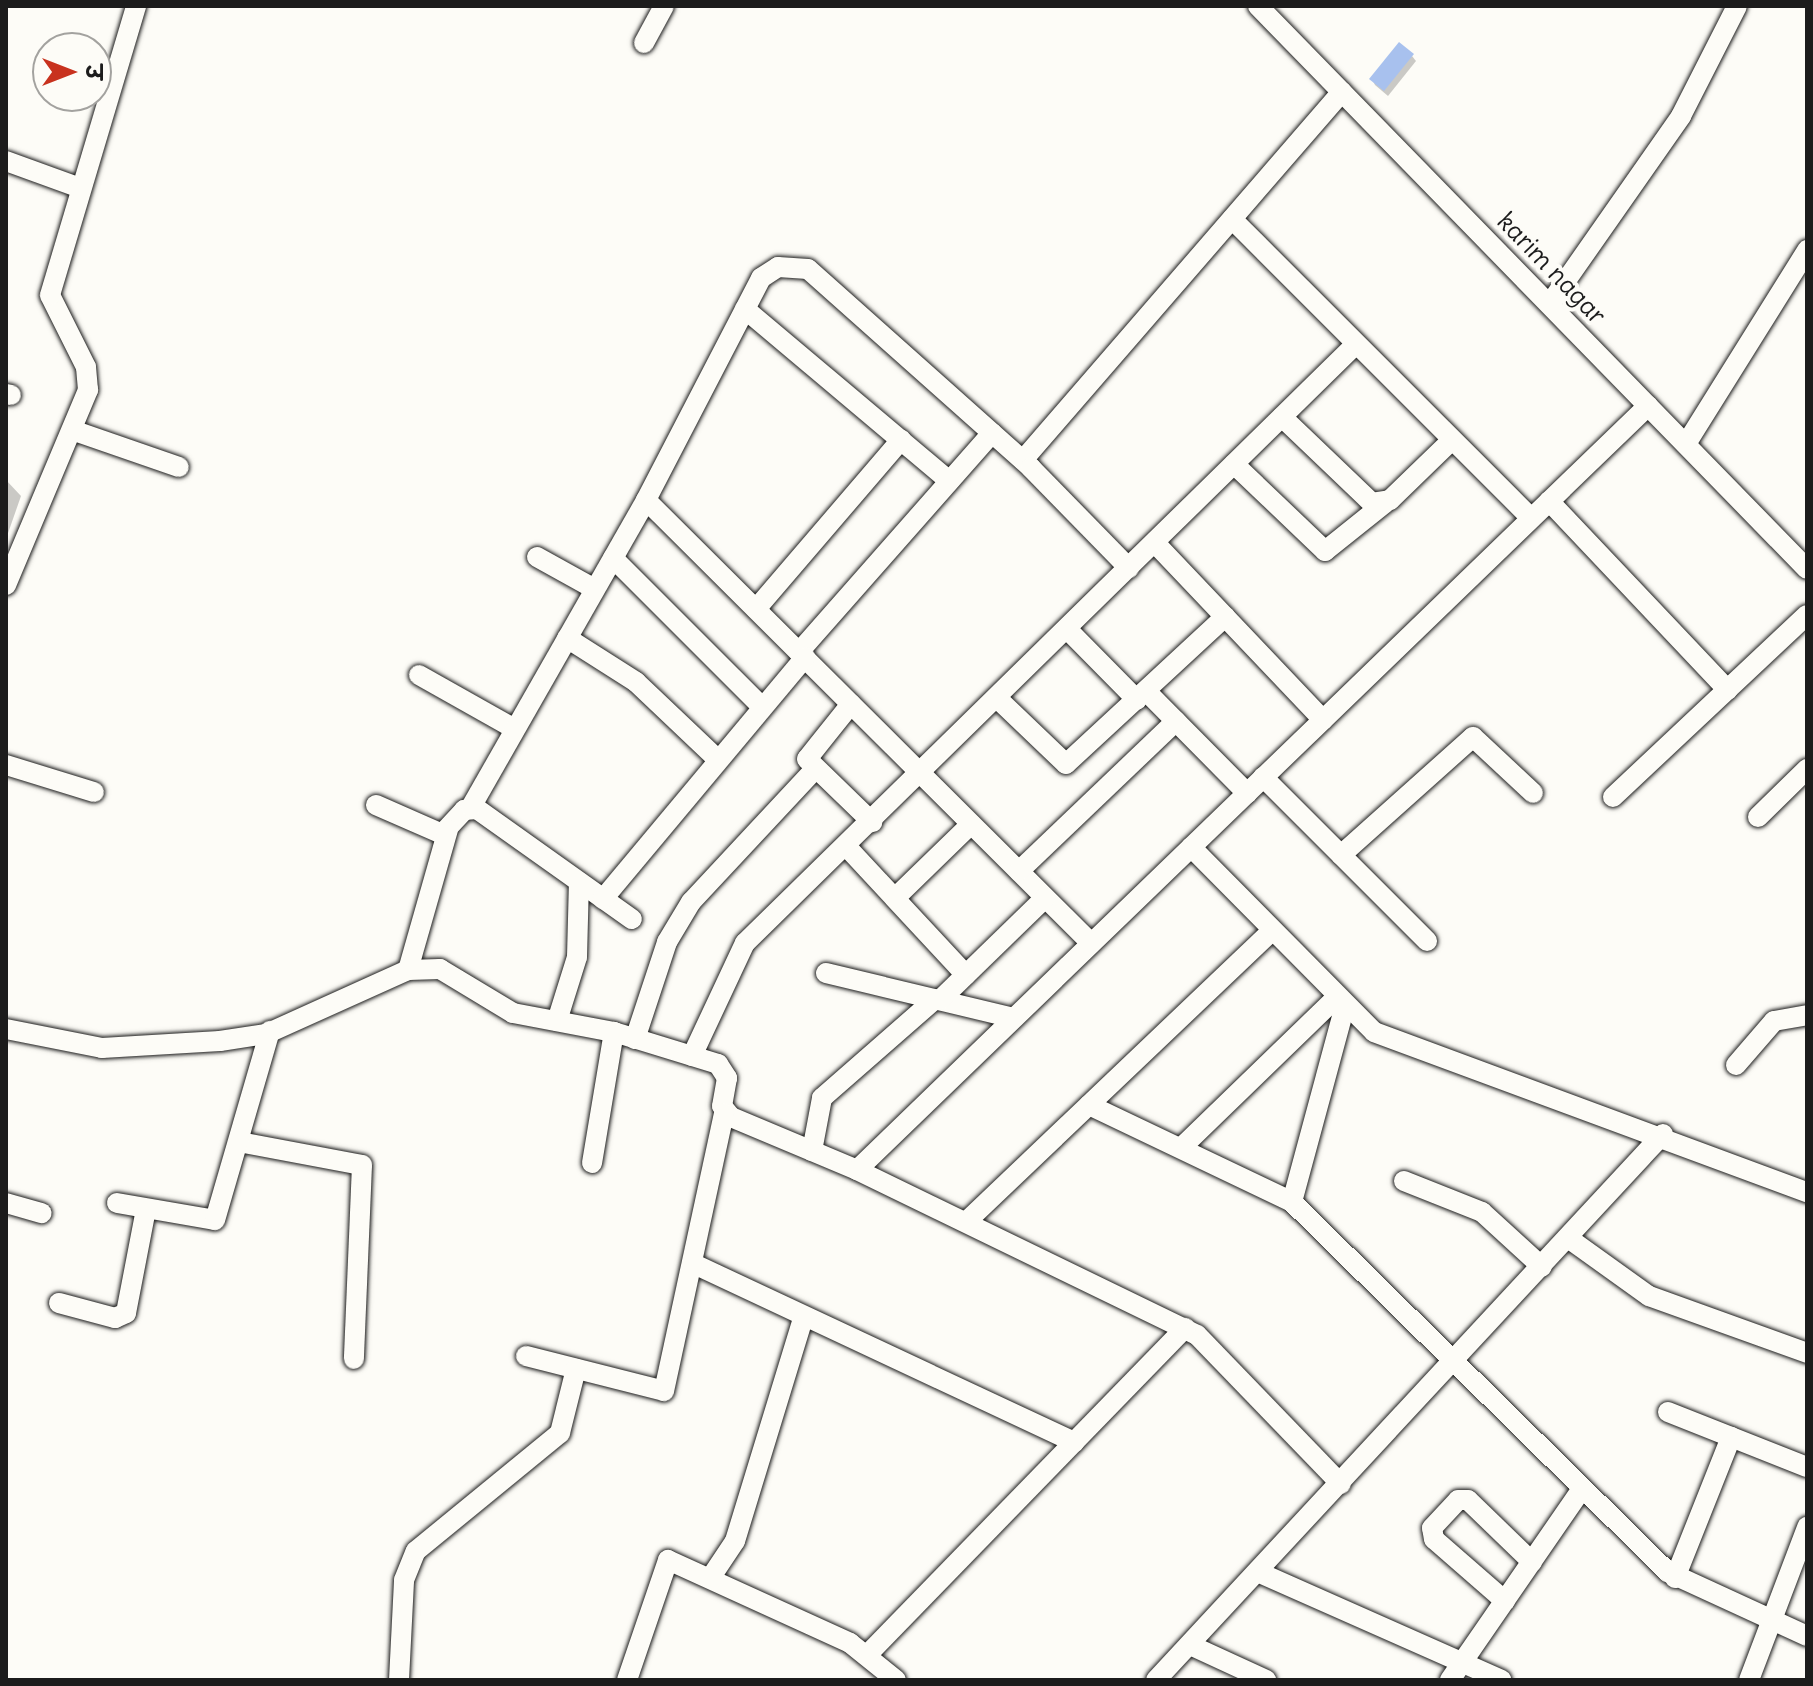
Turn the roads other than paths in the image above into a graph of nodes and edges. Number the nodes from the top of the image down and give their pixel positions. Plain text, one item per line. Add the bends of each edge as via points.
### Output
1 (136, 6) edge
2 (664, 6) edge
3 (1258, 6) edge
4 (1737, 6) edge
5 (644, 43) dead end
6 (1342, 92) junction
7 (6, 161) edge
8 (80, 188) junction
9 (1232, 219) junction
10 (1807, 250) edge
11 (1551, 302) junction
12 (745, 309) junction
13 (1355, 345) junction
14 (1648, 406) junction
15 (1282, 417) junction
16 (72, 430) junction
17 (992, 433) junction
18 (901, 440) junction
19 (1452, 440) junction
20 (1686, 444) junction
21 (1023, 460) junction
22 (1234, 464) junction
23 (179, 467) dead end
24 (949, 481) junction
25 (646, 500) junction
26 (1549, 501) junction
27 (1385, 503) junction
28 (1531, 518) junction
29 (1155, 543) junction
30 (537, 557) dead end
31 (613, 558) junction
32 (1805, 563) edge
33 (1129, 568) junction
34 (6, 585) edge
35 (595, 589) junction
36 (756, 609) junction
37 (1807, 615) edge
38 (1225, 617) junction
39 (1068, 630) junction
40 (567, 638) junction
41 (802, 655) junction
42 (419, 675) dead end
43 (1728, 690) junction
44 (1142, 696) junction
45 (998, 699) junction
46 (851, 704) junction
47 (761, 706) junction
48 (1323, 720) junction
49 (1176, 721) junction
50 (515, 729) junction
51 (715, 757) junction
52 (6, 765) edge
53 (1807, 769) edge
54 (814, 770) junction
55 (922, 775) junction
56 (1263, 777) junction
57 (94, 792) dead end
58 (1247, 793) junction
59 (1533, 793) dead end
60 (1613, 797) dead end
61 (376, 805) dead end
62 (471, 807) junction
63 (1758, 817) dead end
64 (872, 822) junction
65 (971, 824) junction
66 (448, 830) junction
67 (846, 846) junction
68 (1191, 847) junction
69 (1341, 855) junction
70 (1019, 871) junction
71 (579, 882) junction
72 (895, 898) junction
73 (1045, 898) junction
74 (603, 899) junction
75 (632, 919) dead end
76 (1271, 932) junction
77 (1427, 941) dead end
78 (1091, 943) junction
79 (408, 970) junction
80 (826, 973) dead end
81 (966, 975) junction
82 (938, 999) junction
83 (1339, 1004) junction
84 (1807, 1015) edge
85 (1014, 1018) junction
86 (557, 1021) junction
87 (6, 1029) edge
88 (270, 1031) junction
89 (614, 1032) junction
90 (635, 1039) junction
91 (692, 1056) junction
92 (1736, 1065) dead end
93 (1089, 1105) junction
94 (724, 1113) junction
95 (1663, 1134) junction
96 (239, 1142) junction
97 (1181, 1148) junction
98 (812, 1151) junction
99 (592, 1163) dead end
100 (857, 1170) junction
101 (1404, 1181) dead end
102 (1807, 1192) edge
103 (1292, 1202) junction
104 (6, 1203) edge
105 (117, 1203) dead end
106 (146, 1209) junction
107 (42, 1213) dead end
108 (966, 1222) junction
109 (1568, 1238) junction
110 (694, 1264) junction
111 (1542, 1267) junction
112 (59, 1303) dead end
113 (803, 1318) junction
114 (1185, 1328) junction
115 (1807, 1353) edge
116 (526, 1356) dead end
117 (354, 1359) dead end
118 (1452, 1363) junction
119 (576, 1369) junction
120 (1668, 1412) dead end
121 (1731, 1437) junction
122 (1074, 1442) junction
123 (1807, 1467) edge
124 (1341, 1484) junction
125 (1581, 1490) junction
126 (1807, 1527) edge
127 (1532, 1562) junction
128 (1260, 1573) junction
129 (711, 1577) junction
130 (1675, 1578) junction
131 (1505, 1601) junction
132 (1771, 1624) junction
133 (1807, 1636) edge
134 (1190, 1645) junction
135 (868, 1654) junction
136 (1463, 1663) junction
137 (399, 1680) edge
138 (627, 1680) edge
139 (896, 1680) edge
140 (1156, 1680) edge
141 (1266, 1680) edge
142 (1450, 1680) edge
143 (1501, 1680) edge
144 (1749, 1680) edge

1 - 8 street
2 - 5 street
3 - 6 street, karim nagar
4 - 11 street via 1681,116
6 - 9 street
6 - 11 street, karim nagar
7 - 8 street
8 - 16 street via 50,295 89,374
9 - 13 street
9 - 21 street
10 - 20 street
11 - 14 street, karim nagar
12 - 17 street via 769,272 788,264 808,269
12 - 18 street
12 - 25 street
13 - 15 street
13 - 19 street
14 - 20 street, karim nagar
14 - 26 street
15 - 22 street
15 - 27 street via 1372,503
16 - 23 street
16 - 34 street
17 - 21 street
17 - 24 street
18 - 24 street
18 - 36 street
19 - 27 street
19 - 28 street
20 - 32 street, karim nagar
21 - 33 street
22 - 27 street via 1325,551
22 - 29 street
24 - 41 street
25 - 31 street
25 - 36 street
26 - 28 street
26 - 43 street
28 - 48 street
29 - 33 street
29 - 38 street
30 - 35 street
31 - 35 street
31 - 47 street
33 - 39 street
35 - 40 street
36 - 41 street
37 - 43 street
38 - 44 street
38 - 48 street
39 - 44 street
39 - 45 street
40 - 50 street
40 - 51 street via 636,682
41 - 46 street
41 - 47 street
42 - 50 street
43 - 60 street
44 - 45 street via 1066,764
44 - 49 street
45 - 55 street
46 - 54 street via 808,754
46 - 55 street
47 - 51 street
48 - 56 street
49 - 58 street
49 - 70 street
50 - 62 street
51 - 74 street
52 - 57 street
53 - 63 street
54 - 64 street
54 - 90 street via 691,902 667,942
55 - 64 street
55 - 65 street
56 - 58 street
56 - 69 street
58 - 68 street
59 - 69 street via 1473,737
61 - 66 street via 434,833
62 - 66 street
62 - 71 street
64 - 67 street
65 - 70 street
65 - 72 street
66 - 79 street
67 - 72 street
67 - 91 street via 745,943
68 - 76 street
68 - 78 street
69 - 77 street
70 - 73 street
71 - 74 street
71 - 86 street via 577,957
72 - 81 street
73 - 78 street
73 - 81 street
74 - 75 street
76 - 83 street
76 - 93 street
78 - 85 street
79 - 86 street via 440,969 513,1013
79 - 88 street
80 - 82 street
81 - 82 street
82 - 85 street
82 - 98 street via 822,1098
83 - 95 street via 1392,1040
83 - 97 street
83 - 103 street
84 - 92 street via 1774,1021
85 - 100 street
86 - 89 street
87 - 88 street via 102,1048
88 - 96 street
89 - 90 street
89 - 99 street
90 - 91 street
91 - 94 street via 725,1069
93 - 97 street
93 - 108 street
94 - 98 street
94 - 110 street
95 - 102 street
95 - 109 street
96 - 106 street via 215,1220
96 - 117 street via 362,1165
97 - 103 street
98 - 100 street
100 - 108 street
101 - 111 street via 1482,1212
103 - 118 street
104 - 107 street
105 - 106 street
106 - 112 street via 126,1313 115,1318
108 - 114 street
109 - 111 street
109 - 115 street via 1649,1296
110 - 113 street
110 - 119 street via 664,1391
111 - 118 street
113 - 122 street
113 - 129 street via 735,1541
114 - 122 street
114 - 124 street
116 - 119 street
118 - 124 street
118 - 125 street
119 - 137 street via 560,1433 416,1551 404,1580
120 - 121 street
121 - 123 street
121 - 130 street
122 - 135 street
124 - 128 street
125 - 127 street
125 - 130 street
126 - 132 street
127 - 131 street
127 - 131 street via 1468,1500 1458,1500 1432,1528 1434,1539
128 - 134 street
128 - 136 street
129 - 135 street
129 - 138 street via 664,1563
130 - 132 street
131 - 136 street
132 - 133 street
132 - 144 street
134 - 140 street
134 - 141 street
135 - 139 street
136 - 142 street
136 - 143 street

